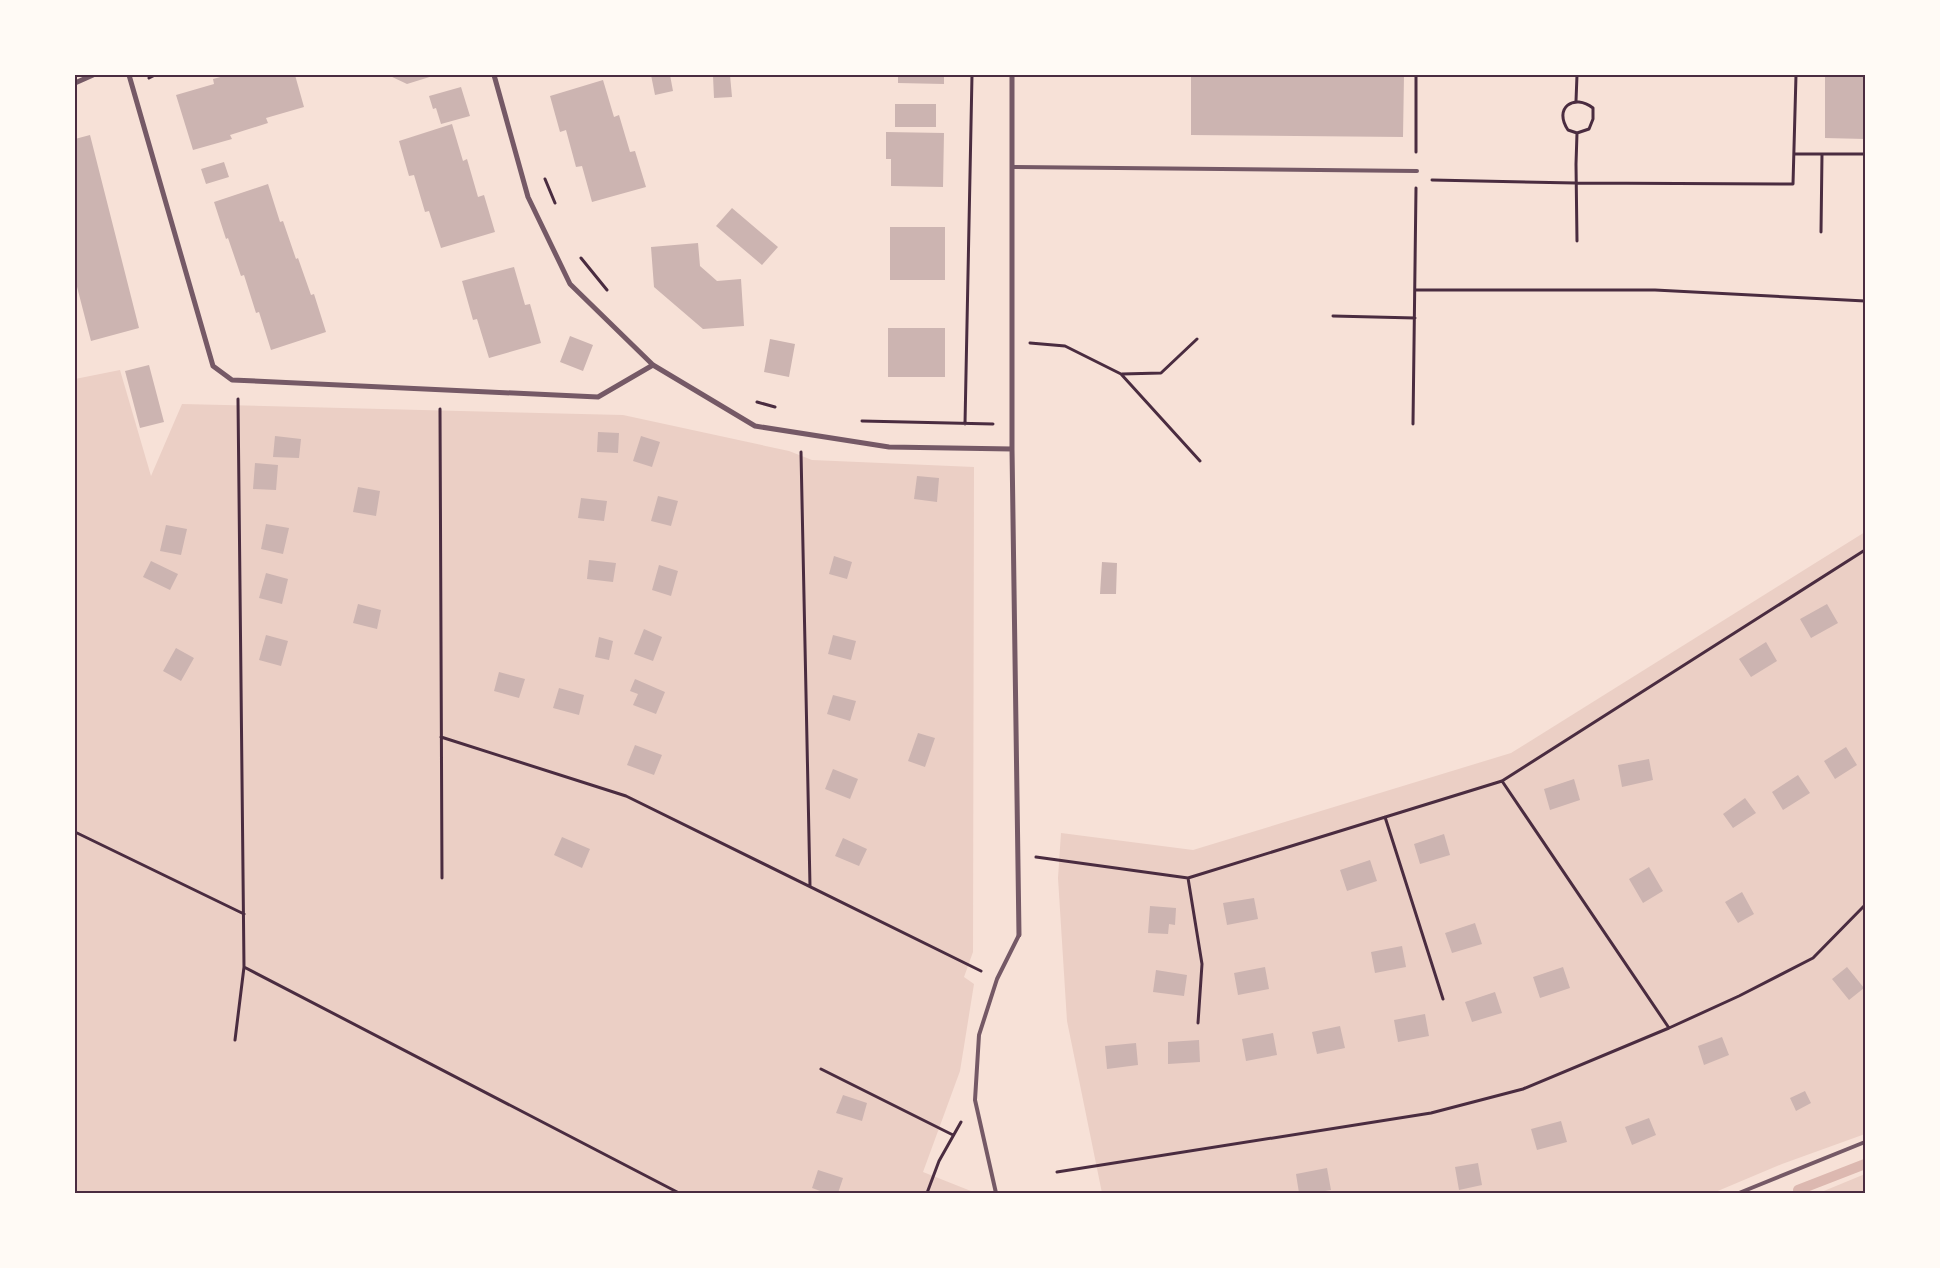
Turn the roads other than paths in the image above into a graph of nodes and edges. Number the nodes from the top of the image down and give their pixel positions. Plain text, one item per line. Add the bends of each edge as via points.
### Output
1 (93, 75) edge
2 (129, 75) edge
3 (494, 75) edge
4 (1012, 75) edge
5 (75, 83) edge
6 (1012, 167) junction
7 (1416, 171) road end
8 (652, 365) junction
9 (1012, 448) junction
10 (1019, 935) joint
11 (1865, 1142) edge
12 (996, 1193) edge
13 (1739, 1193) edge

1 - 5 street
2 - 8 street via 213,366 232,380 598,397
3 - 8 street via 528,197 570,284
4 - 6 street
6 - 7 lane
6 - 9 street
8 - 9 street via 755,426 889,447
9 - 10 street
10 - 12 lane via 997,979 979,1035 975,1100
11 - 13 lane

